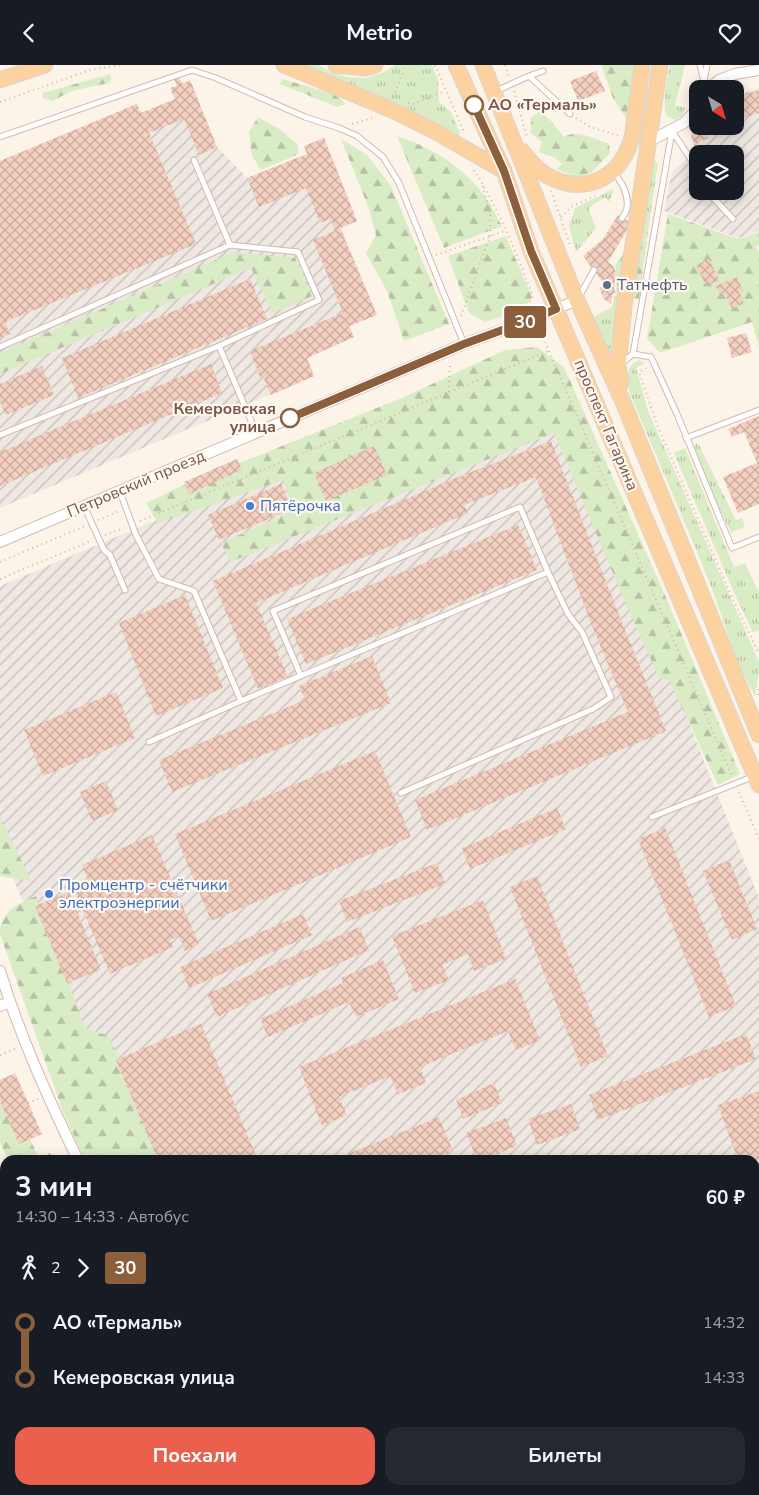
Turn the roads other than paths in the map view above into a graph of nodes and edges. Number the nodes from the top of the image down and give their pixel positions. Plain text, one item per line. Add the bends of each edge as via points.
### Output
1 (22, 65) edge
2 (45, 65) edge
3 (284, 65) edge
4 (336, 65) edge
5 (375, 65) edge
6 (456, 65) edge
7 (483, 65) edge
8 (642, 65) edge
9 (660, 65) edge
10 (700, 65) edge
11 (707, 65) edge
12 (737, 70) edge
13 (543, 71) dead end
14 (759, 71) edge
15 (0, 75) edge
16 (529, 77) junction
17 (705, 80) edge
18 (707, 80) edge
19 (719, 80) edge
20 (0, 81) edge
21 (494, 92) junction
22 (570, 115) road end
23 (689, 118) edge
24 (672, 131) junction
25 (0, 137) edge
26 (631, 140) junction
27 (648, 142) junction
28 (516, 146) junction
29 (689, 156) edge
30 (194, 160) dead end
31 (504, 171) junction
32 (613, 171) junction
33 (716, 200) edge
34 (632, 209) junction
35 (622, 218) dead end
36 (734, 219) dead end
37 (230, 245) junction
38 (594, 270) dead end
39 (577, 300) junction
40 (556, 309) junction
41 (464, 344) junction
42 (220, 346) junction
43 (0, 347) edge
44 (633, 354) junction
45 (618, 366) junction
46 (623, 402) junction
47 (759, 410) edge
48 (256, 432) junction
49 (0, 435) edge
50 (686, 437) junction
51 (120, 491) junction
52 (84, 506) junction
53 (759, 537) edge
54 (0, 542) edge
55 (548, 572) junction
56 (125, 590) dead end
57 (301, 676) junction
58 (241, 701) junction
59 (759, 735) edge
60 (149, 742) dead end
61 (757, 781) edge
62 (402, 793) dead end
63 (652, 817) dead end
64 (0, 971) edge
65 (5, 1004) edge
66 (76, 1155) edge

1 - 15 main road
2 - 20 main road
3 - 31 main road via 393,102 436,132
4 - 5 main road via 366,68
6 - 31 main road, проспект Гагарина
7 - 21 main road, проспект Гагарина
8 - 26 main road
9 - 27 main road
10 - 17 lane
11 - 18 lane
12 - 14 street
12 - 19 street
13 - 16 lane
16 - 21 lane
16 - 22 lane
21 - 28 main road, проспект Гагарина
23 - 24 street
24 - 27 street
24 - 29 lane
24 - 44 lane
25 - 41 lane via 192,70 357,136 383,157 398,183
26 - 27 lane
26 - 32 main road
27 - 34 main road
28 - 32 main road via 544,174 560,182 586,185
28 - 39 main road, проспект Гагарина
30 - 37 lane
31 - 40 main road, проспект Гагарина via 531,251
32 - 34 lane
33 - 36 lane
34 - 35 lane
34 - 45 main road
37 - 42 lane via 298,252 319,300
37 - 43 lane
38 - 39 lane
39 - 40 street, Петровский проезд
39 - 46 main road, проспект Гагарина
40 - 41 street, Петровский проезд
40 - 61 main road, проспект Гагарина
41 - 48 street, Петровский проезд
42 - 48 lane
42 - 49 lane
44 - 45 lane
44 - 50 lane via 651,357
45 - 46 main road
46 - 59 main road, проспект Гагарина
47 - 50 lane
48 - 51 street, Петровский проезд
50 - 53 lane via 732,548
51 - 52 street, Петровский проезд
51 - 58 lane via 159,579 194,591
52 - 54 street, Петровский проезд
52 - 56 lane
55 - 57 lane
55 - 57 lane via 520,507 273,611
55 - 62 lane via 568,614 582,632 611,697 592,709
57 - 58 lane
58 - 60 lane
61 - 63 lane via 735,784
64 - 65 street
65 - 66 street

